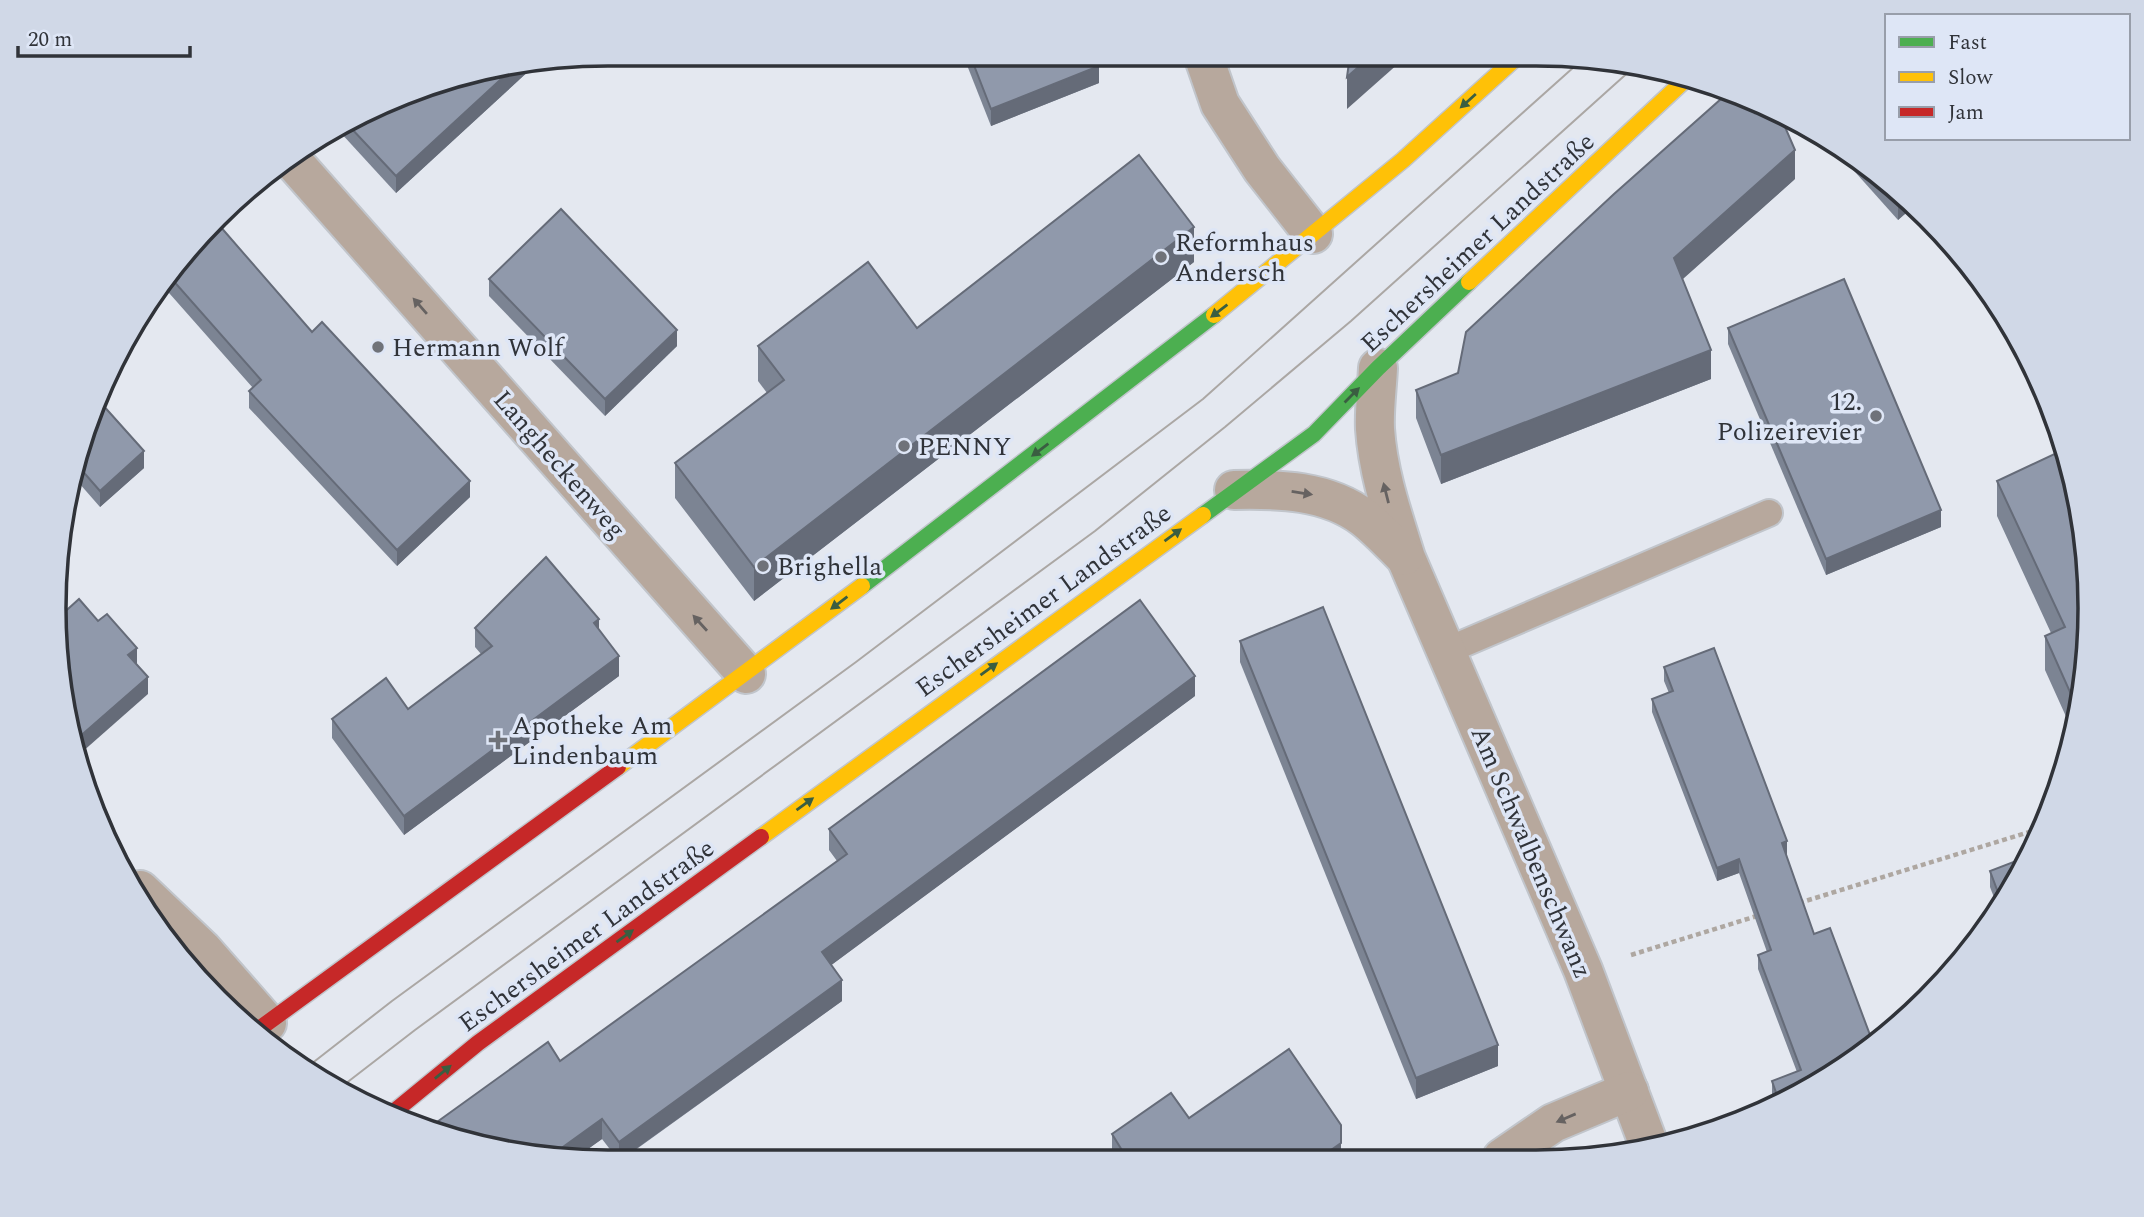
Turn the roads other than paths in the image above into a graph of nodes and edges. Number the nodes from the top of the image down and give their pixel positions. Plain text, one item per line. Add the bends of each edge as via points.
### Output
1 (1207, 66) edge
2 (1507, 66) edge
3 (1679, 86) edge
4 (297, 166) edge
5 (1313, 234) junction
6 (1378, 368) junction
7 (1234, 490) junction
8 (1769, 513) dead end
9 (1406, 558) junction
10 (1446, 652) junction
11 (746, 674) junction
12 (194, 957) edge
13 (260, 1023) edge
14 (263, 1026) edge
15 (1629, 1091) junction
16 (399, 1108) edge
17 (1647, 1139) edge
18 (1514, 1150) edge

1 - 5 street via 1220,104 1262,169
2 -> 5 main road
3 - 6 main road, Eschersheimer Landstraße
11 -> 4 street, Langheckenweg
5 -> 11 main road via 1111,396
7 -> 6 main road, Eschersheimer Landstraße via 1314,434
9 -> 6 street, Am Schwalbenschwanz via 1379,459
7 -> 9 street, Am Schwalbenschwanz via 1275,489 1324,497 1363,517
16 -> 7 main road, Eschersheimer Landstraße via 489,1035
8 - 10 lane
9 - 10 street, Am Schwalbenschwanz
10 - 15 street, Am Schwalbenschwanz via 1583,970
11 - 14 main road
12 - 13 street
15 - 17 street, Am Schwalbenschwanz
15 -> 18 street via 1553,1123

